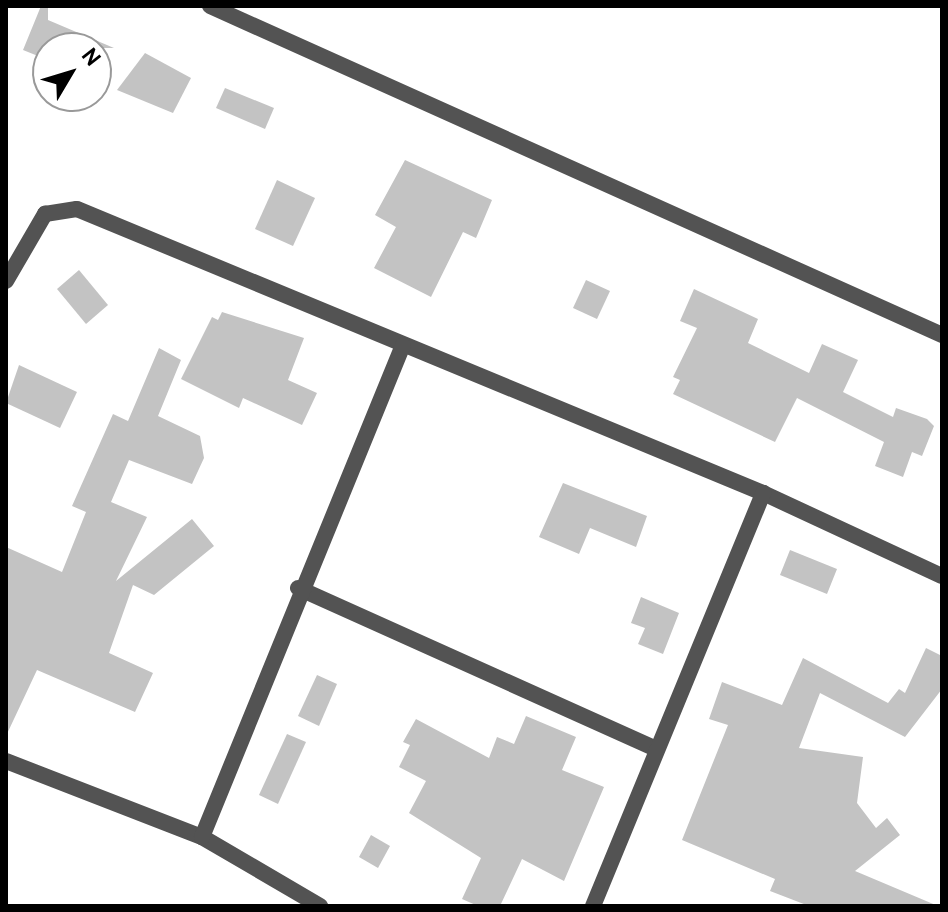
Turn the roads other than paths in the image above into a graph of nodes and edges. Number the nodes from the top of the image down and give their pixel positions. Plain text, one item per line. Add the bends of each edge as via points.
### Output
1 (210, 6) edge
2 (6, 281) edge
3 (942, 335) edge
4 (403, 345) junction
5 (763, 493) junction
6 (942, 576) edge
7 (298, 588) junction
8 (654, 748) junction
9 (6, 761) edge
10 (202, 837) junction
11 (320, 906) edge
12 (593, 906) edge

1 - 3 street
2 - 4 street via 45,214 77,209
4 - 5 street
4 - 7 street
5 - 6 street
5 - 8 street
7 - 8 street
7 - 10 street
8 - 12 street
9 - 10 street
10 - 11 street

